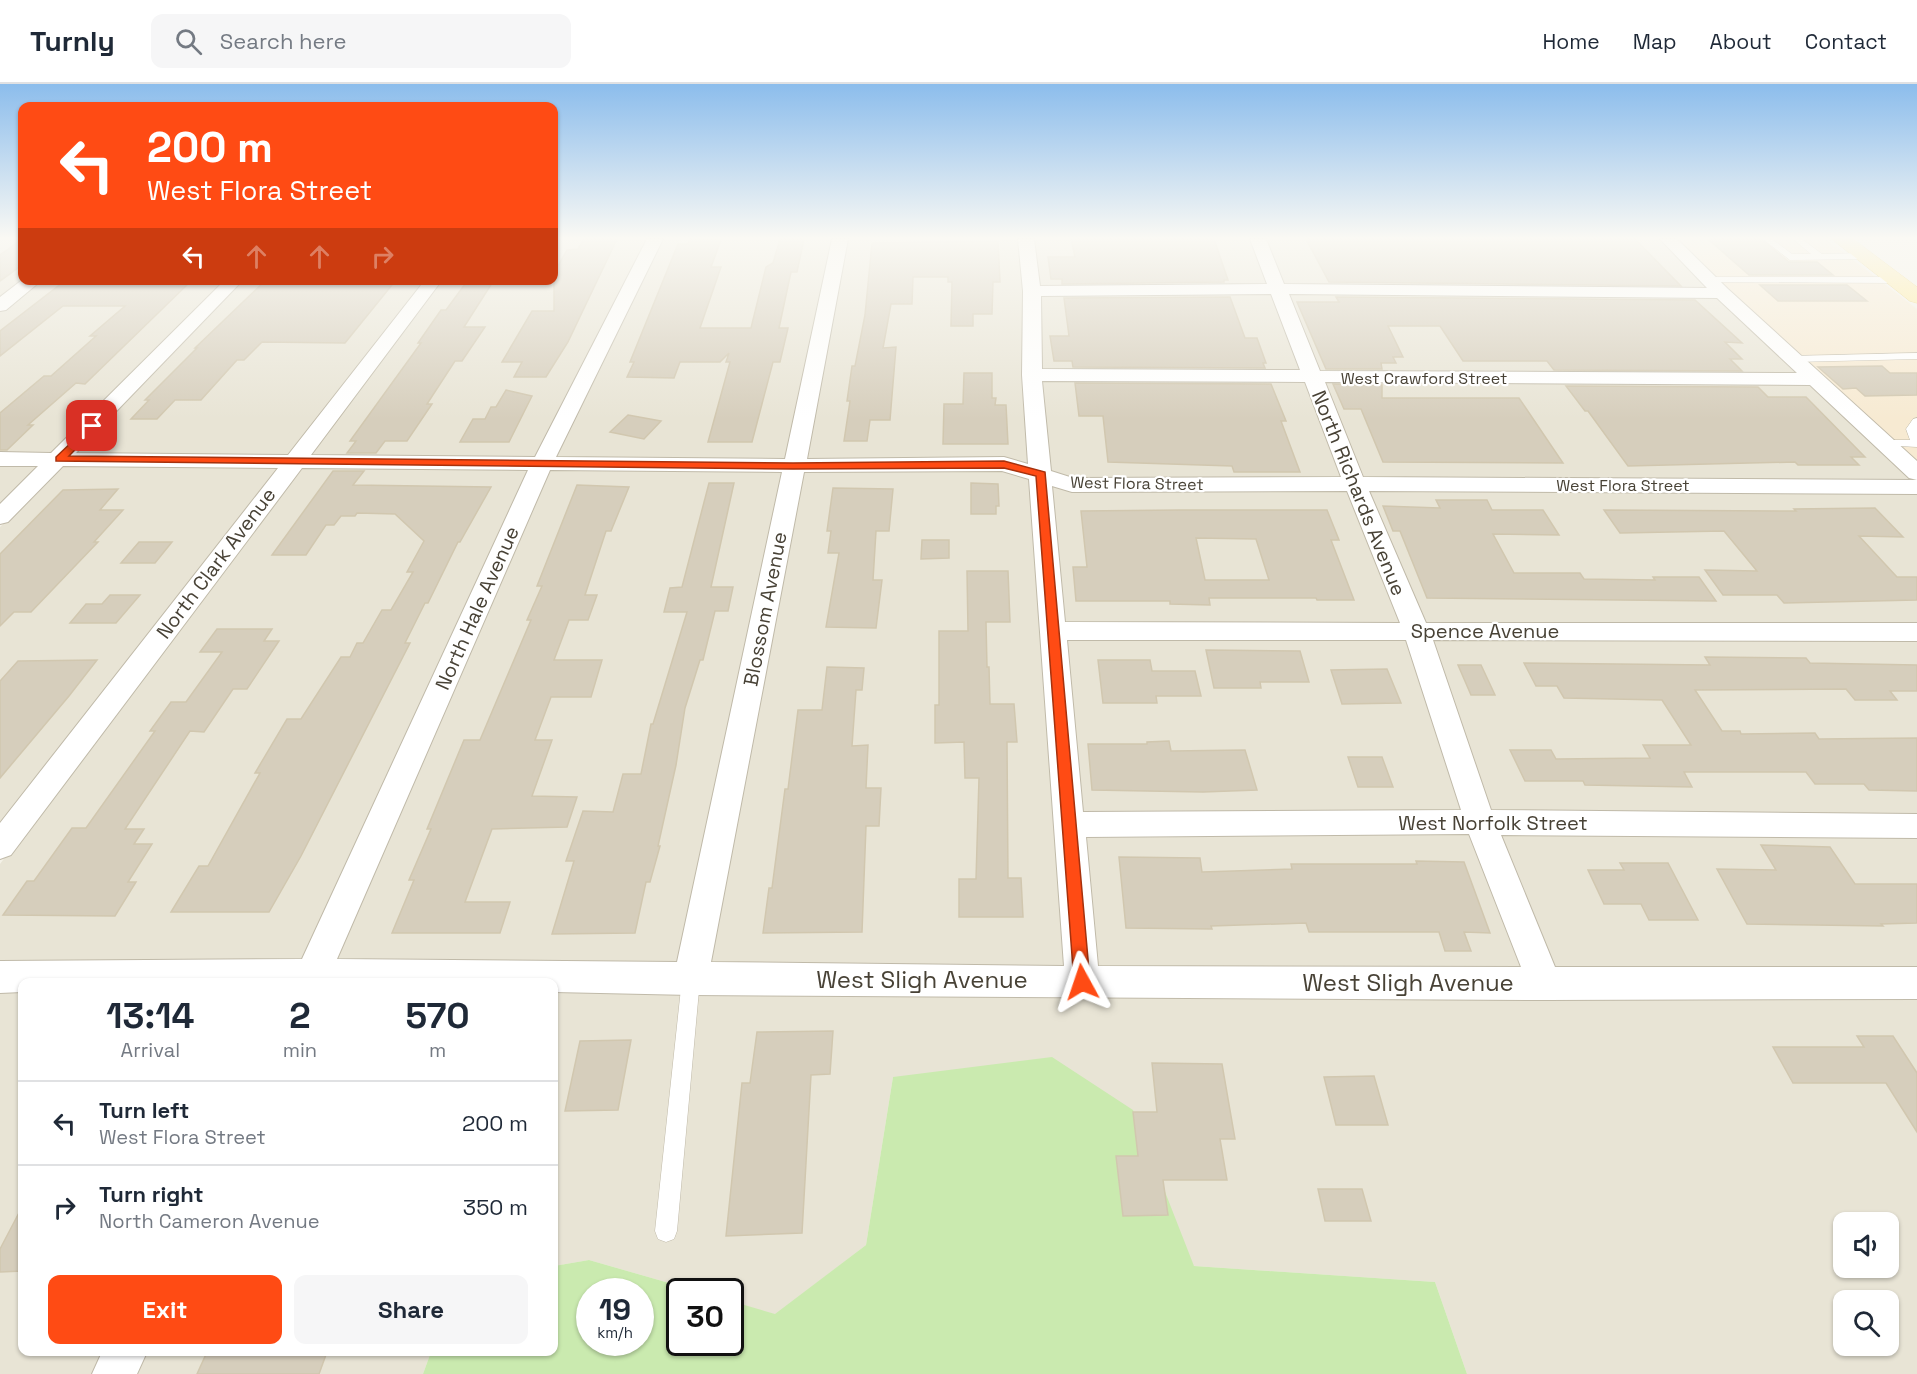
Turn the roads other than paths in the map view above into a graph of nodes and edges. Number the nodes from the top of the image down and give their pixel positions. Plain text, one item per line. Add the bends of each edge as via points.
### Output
1 (216, 299) edge
2 (419, 299) edge
3 (625, 299) edge
4 (828, 299) edge
5 (1032, 299) edge
6 (1282, 299) edge
7 (1729, 299) edge
8 (1917, 356) edge
9 (1794, 359) junction
10 (1032, 375) junction
11 (1312, 378) junction
12 (1816, 379) junction
13 (1916, 421) edge
14 (1885, 443) junction
15 (1916, 443) edge
16 (0, 459) edge
17 (60, 459) junction
18 (294, 461) junction
19 (542, 464) junction
20 (793, 466) junction
21 (1917, 473) edge
22 (1041, 474) junction
23 (1355, 484) junction
24 (1917, 487) edge
25 (0, 517) edge
26 (1416, 630) junction
27 (1054, 631) junction
28 (1917, 632) edge
29 (1480, 822) junction
30 (1069, 825) junction
31 (1917, 826) edge
32 (0, 846) edge
33 (0, 977) edge
34 (311, 978) edge
35 (558, 979) edge
36 (691, 979) junction
37 (1082, 982) junction
38 (1917, 983) edge
39 (1545, 984) junction
40 (666, 1231) dead end
41 (123, 1356) edge
42 (114, 1374) edge

1 - 17 street
2 - 18 street, North Clark Avenue
3 - 19 street, North Hale Avenue
4 - 20 street, Blossom Avenue
5 - 10 street
6 - 11 street, North Richards Avenue
7 - 9 street
8 - 9 lane
9 - 12 street
10 - 11 street, West Crawford Street
10 - 22 street
11 - 12 street, West Crawford Street
11 - 23 street, North Richards Avenue
12 - 14 street
13 - 15 lane via 1912,429
14 - 15 lane
14 - 21 street
16 - 17 street, West Flora Street
17 - 18 street, West Flora Street
17 - 25 street
18 - 19 street, West Flora Street
18 - 32 street, North Clark Avenue
19 - 20 street, West Flora Street
19 - 34 street, North Hale Avenue
20 - 22 street, West Flora Street via 1004,464
20 - 36 street, Blossom Avenue
22 - 23 street, West Flora Street via 1072,485
22 - 27 street
23 - 24 street, West Flora Street
23 - 26 street, North Richards Avenue
26 - 27 street, Spence Avenue
26 - 28 street, Spence Avenue
26 - 29 street, North Richards Avenue
27 - 30 street
29 - 30 street, West Norfolk Street
29 - 31 street, West Norfolk Street
29 - 39 street, North Richards Avenue
30 - 37 street
33 - 34 street, West Sligh Avenue
35 - 36 street, West Sligh Avenue
36 - 37 street, West Sligh Avenue
36 - 40 lane
37 - 39 street, West Sligh Avenue
38 - 39 street, West Sligh Avenue
41 - 42 street

